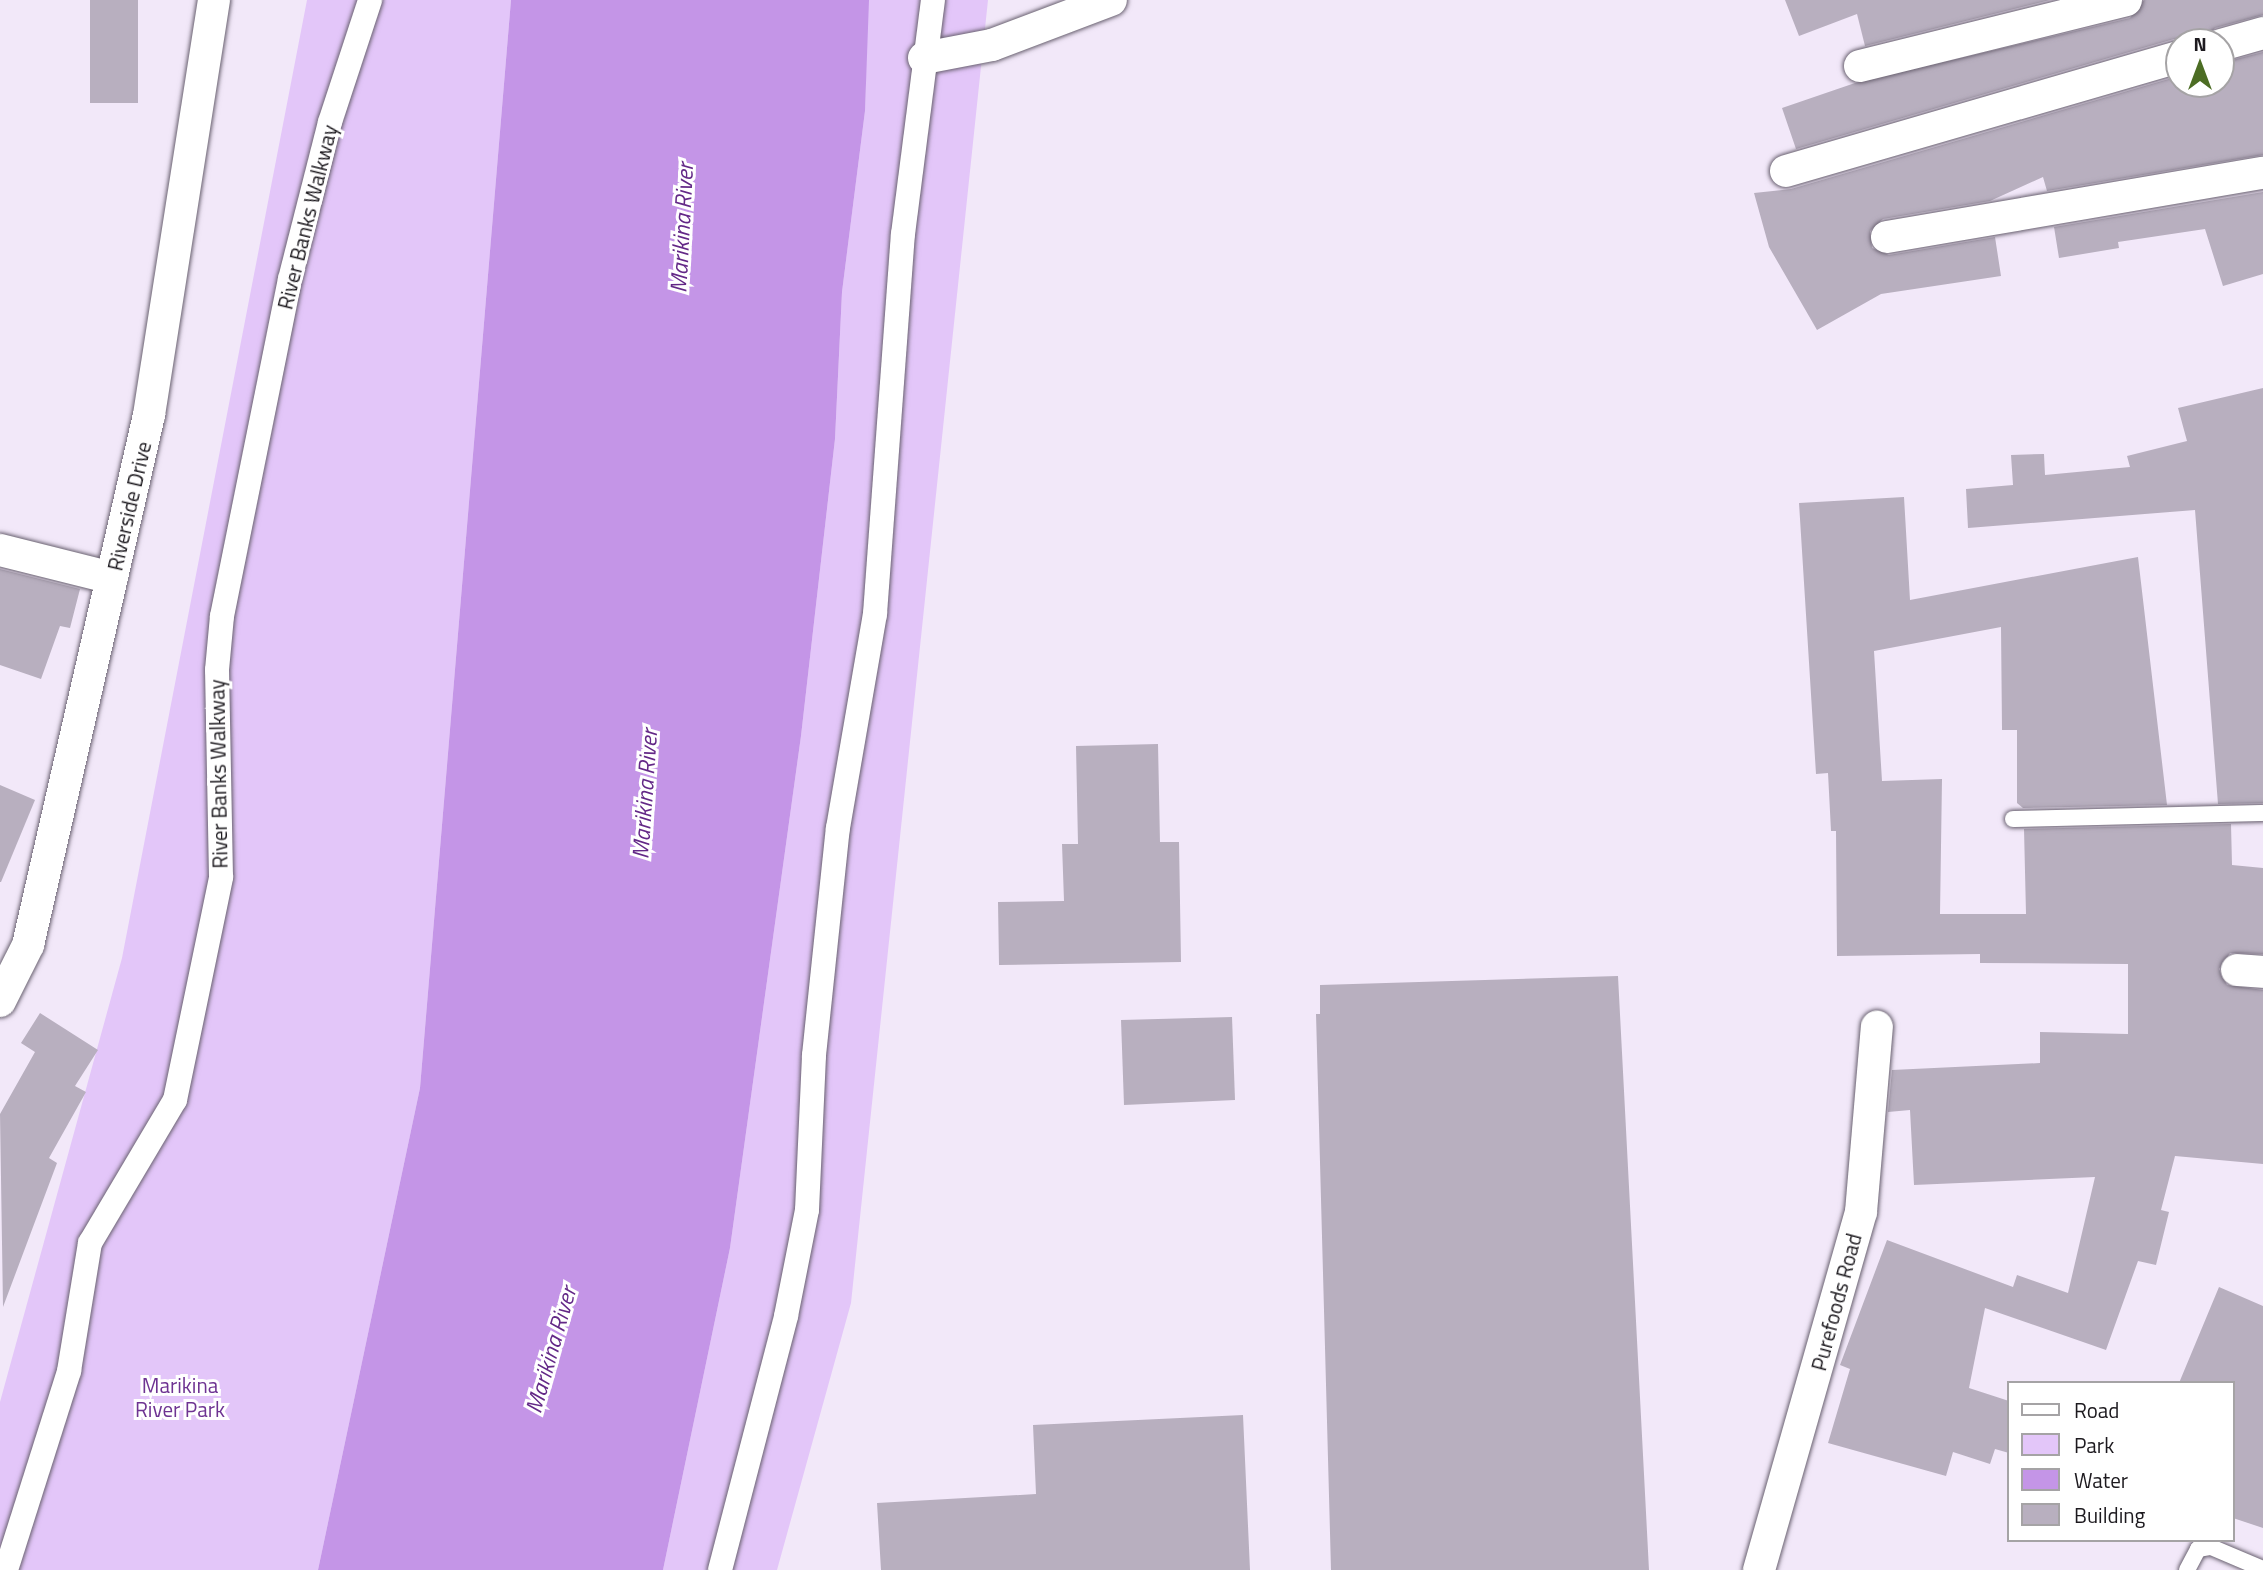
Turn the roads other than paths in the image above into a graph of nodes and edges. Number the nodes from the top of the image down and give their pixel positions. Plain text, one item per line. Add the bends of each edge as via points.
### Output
1 (214, 0) edge
2 (370, 0) edge
3 (933, 0) edge
4 (1111, 0) edge
5 (2126, 0) edge
6 (2263, 33) edge
7 (2235, 41) edge
8 (924, 58) junction
9 (2165, 61) edge
10 (1860, 66) dead end
11 (1786, 171) dead end
12 (2263, 173) edge
13 (1886, 237) dead end
14 (0, 550) edge
15 (112, 578) junction
16 (2263, 813) edge
17 (2012, 819) dead end
18 (0, 1001) edge
19 (1877, 1027) dead end
20 (2263, 1569) edge
21 (6, 1570) edge
22 (720, 1570) edge
23 (1759, 1570) edge
24 (2188, 1570) edge

1 - 15 street, Riverside Drive via 149,415
2 - 21 street, River Banks Walkway via 330,121 290,279 222,616 217,670 220,877 175,1100 90,1242 69,1371
3 - 8 street
4 - 8 street via 992,45
5 - 10 street
6 - 7 street
8 - 22 street via 903,234 875,614 838,828 814,1055 807,1210 786,1316
9 - 11 street
12 - 13 street
14 - 15 street
15 - 18 street, Riverside Drive via 28,945
16 - 17 lane
19 - 23 street, Purefoods Road via 1861,1212
20 - 24 lane via 2211,1547 2198,1549

